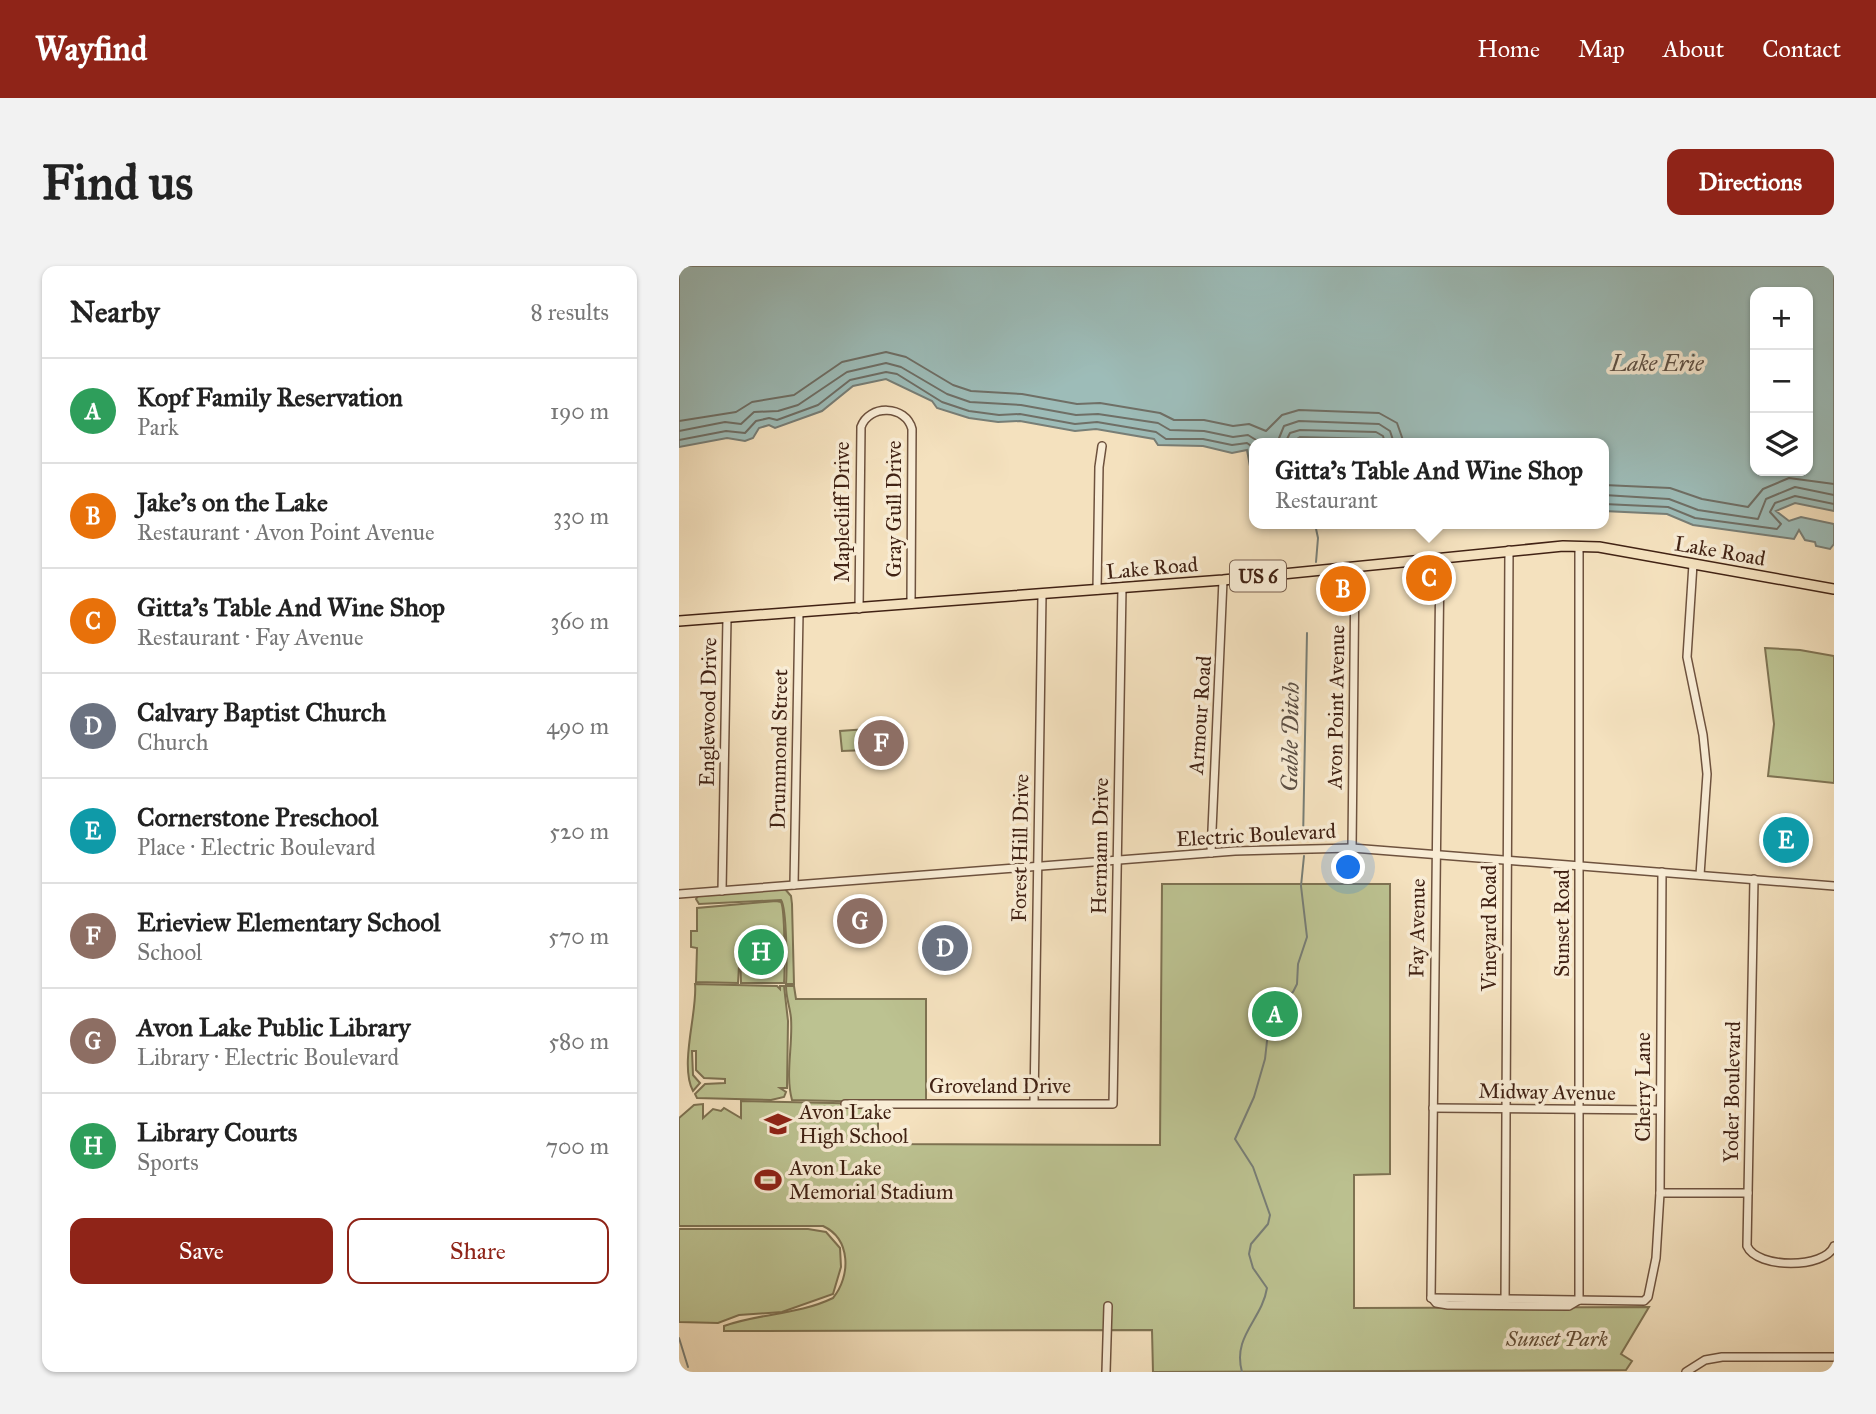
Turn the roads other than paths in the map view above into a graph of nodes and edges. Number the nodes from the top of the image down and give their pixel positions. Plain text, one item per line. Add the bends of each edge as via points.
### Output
1 (905, 416) joint
2 (1103, 446) dead end
3 (1579, 546) junction
4 (1509, 551) junction
5 (1440, 558) junction
6 (1693, 564) junction
7 (1355, 566) junction
8 (1223, 580) junction
9 (1122, 588) junction
10 (1834, 589) edge
11 (1097, 590) junction
12 (1042, 594) junction
13 (911, 604) junction
14 (859, 608) junction
15 (799, 613) junction
16 (727, 618) junction
17 (679, 621) edge
18 (1352, 848) junction
19 (1212, 853) junction
20 (1436, 853) junction
21 (1507, 858) junction
22 (1117, 860) junction
23 (1580, 865) junction
24 (1038, 867) junction
25 (1662, 872) junction
26 (1700, 875) junction
27 (1754, 879) junction
28 (794, 885) junction
29 (1834, 886) edge
30 (722, 891) junction
31 (679, 894) edge
32 (1034, 1103) junction
33 (845, 1104) dead end
34 (1113, 1104) joint
35 (1433, 1108) junction
36 (1506, 1109) junction
37 (1580, 1110) junction
38 (1660, 1110) junction
39 (1660, 1193) junction
40 (1748, 1193) junction
41 (1834, 1246) edge
42 (1579, 1300) junction
43 (1505, 1302) junction
44 (1108, 1306) dead end
45 (1834, 1357) edge
46 (1106, 1372) edge
47 (1686, 1372) edge

1 - 13 street, Gray Gull Drive via 912,429
1 - 14 street, Maplecliff Drive via 896,411 874,412 861,426
2 - 11 street
3 - 4 main road, Lake Road / US 6
3 - 6 main road, Lake Road / US 6
3 - 23 street, Sunset Road
4 - 5 main road, Lake Road / US 6
4 - 21 street, Vineyard Road
5 - 7 main road, Lake Road / US 6
5 - 20 street, Fay Avenue
6 - 10 main road, Lake Road / US 6
6 - 26 street via 1687,657 1707,774
7 - 8 main road, Lake Road / US 6
7 - 18 street, Avon Point Avenue
8 - 9 main road, Lake Road / US 6
8 - 19 street, Armour Road
9 - 11 main road, Lake Road / US 6
9 - 22 street, Hermann Drive
11 - 12 main road, Lake Road / US 6
12 - 13 main road, Lake Road / US 6
12 - 24 street, Forest Hill Drive
13 - 14 main road, Lake Road / US 6
14 - 15 main road, Lake Road / US 6
15 - 16 main road, Lake Road / US 6
15 - 28 street, Drummond Street
16 - 17 main road, Lake Road / US 6
16 - 30 street, Englewood Drive
18 - 19 street, Electric Boulevard
18 - 20 street, Electric Boulevard
19 - 22 street, Electric Boulevard
20 - 21 street, Electric Boulevard
20 - 35 street, Fay Avenue
21 - 23 street, Electric Boulevard
21 - 36 street, Vineyard Road
22 - 24 street, Electric Boulevard
22 - 34 street, Hermann Drive
23 - 25 street, Electric Boulevard
23 - 37 street, Sunset Road
24 - 28 street, Electric Boulevard
24 - 32 street, Forest Hill Drive
25 - 26 street, Electric Boulevard
25 - 38 street, Cherry Lane
26 - 27 street, Electric Boulevard
27 - 29 street, Electric Boulevard
27 - 40 street, Yoder Boulevard
28 - 30 street, Electric Boulevard
30 - 31 street, Electric Boulevard
32 - 33 street, Groveland Drive
32 - 34 street, Groveland Drive
35 - 36 street, Midway Avenue
35 - 43 street, Fay Avenue via 1431,1298 1448,1305
36 - 37 street, Midway Avenue
36 - 43 street, Vineyard Road
37 - 38 street, Midway Avenue
37 - 42 street, Sunset Road
38 - 39 street, Cherry Lane
39 - 40 street
39 - 42 street, Cherry Lane via 1648,1297 1644,1301
40 - 41 street, Yoder Boulevard via 1747,1240 1753,1255 1765,1261 1823,1259
42 - 43 street via 1569,1306
44 - 46 street
45 - 47 street via 1722,1357

